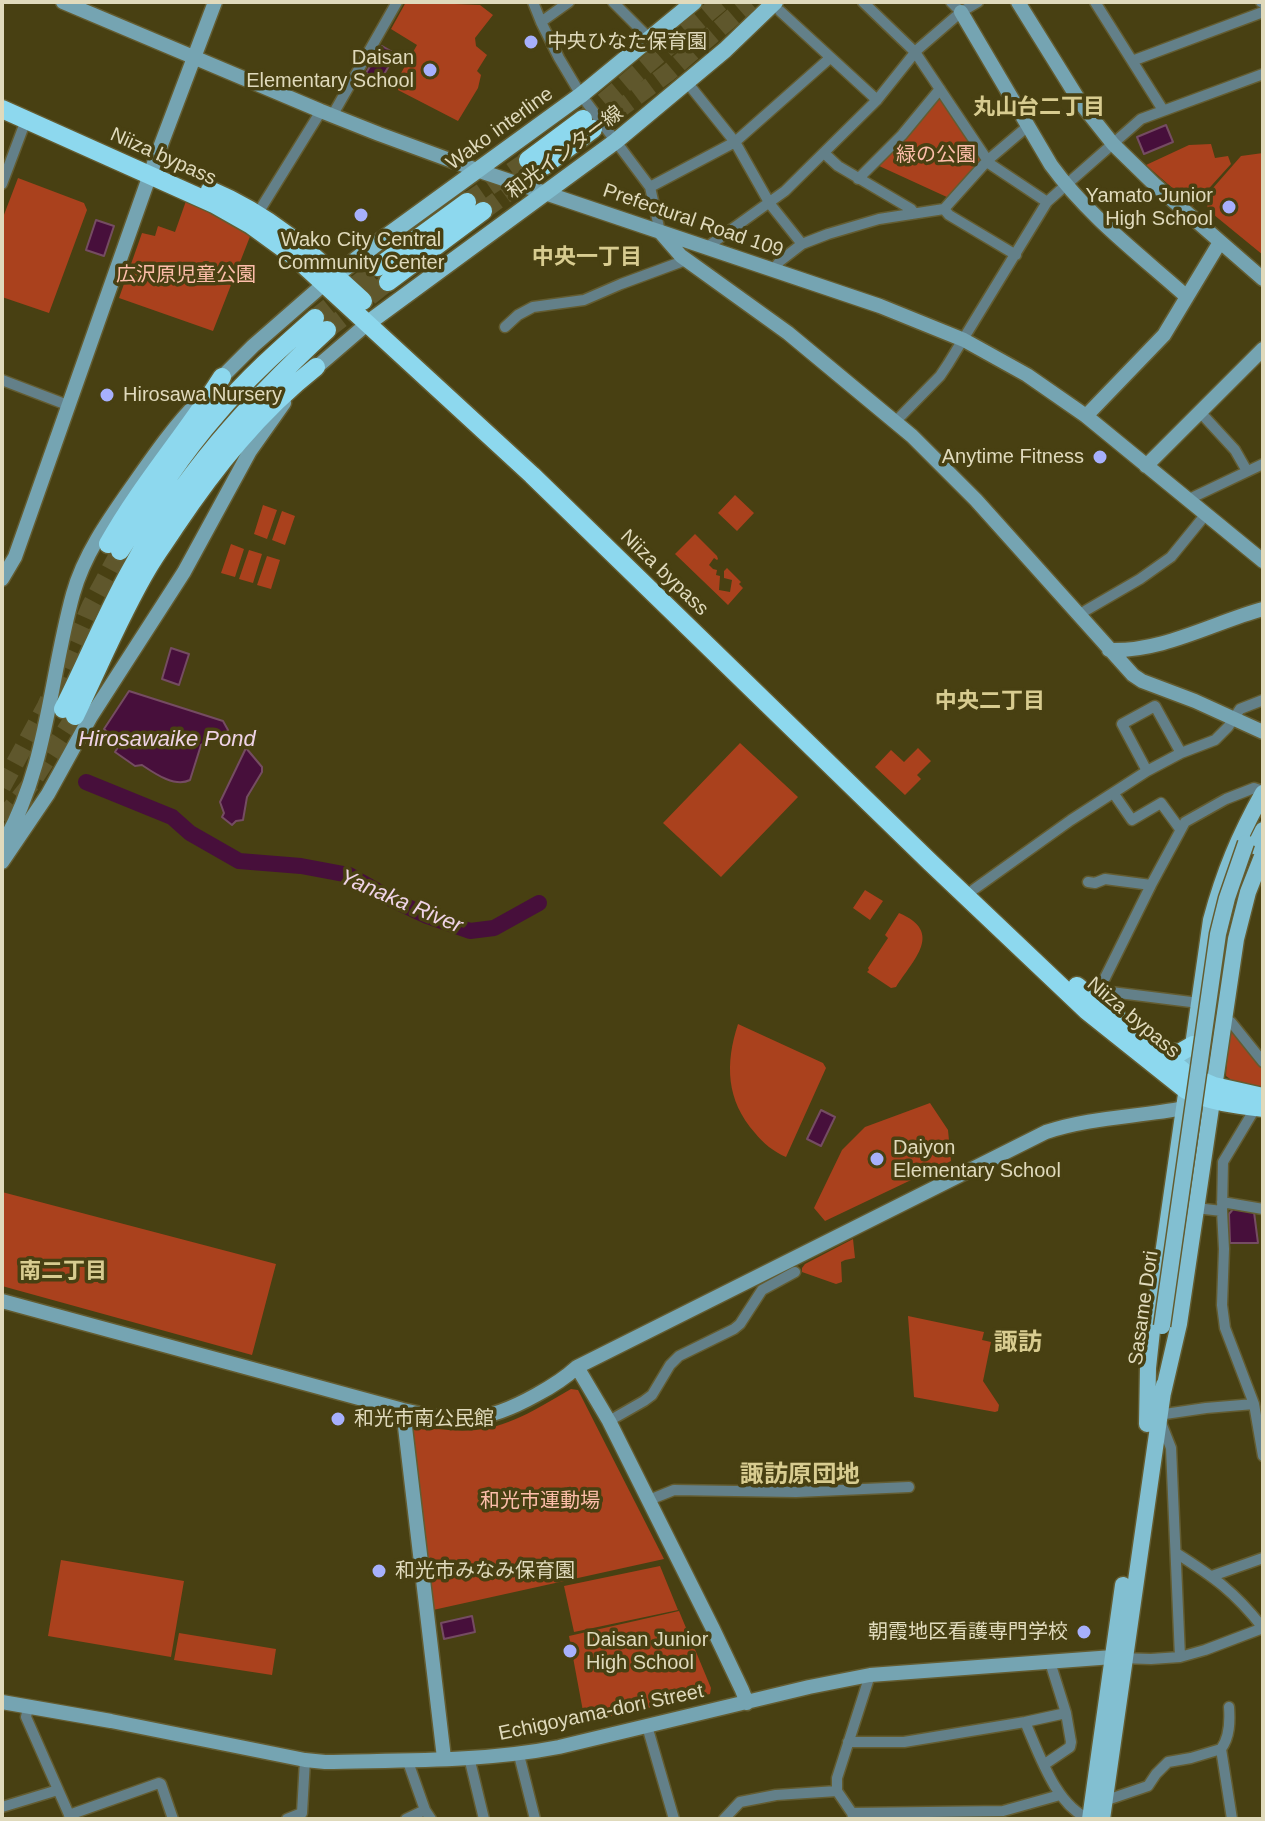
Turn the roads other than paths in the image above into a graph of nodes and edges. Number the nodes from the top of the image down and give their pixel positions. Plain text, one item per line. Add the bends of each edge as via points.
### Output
1 (63, 2) edge
2 (215, 2) edge
3 (397, 2) edge
4 (533, 2) edge
5 (569, 2) edge
6 (613, 2) edge
7 (863, 2) edge
8 (978, 2) edge
9 (1018, 2) edge
10 (1099, 3) edge
11 (691, 4) edge
12 (781, 5) edge
13 (956, 7) edge
14 (1263, 12) edge
15 (541, 22) junction
16 (650, 39) junction
17 (915, 52) junction
18 (195, 58) junction
19 (830, 58) junction
20 (1132, 61) junction
21 (1263, 74) edge
22 (686, 81) junction
23 (940, 89) junction
24 (581, 95) junction
25 (2, 100) edge
26 (877, 100) junction
27 (2, 109) edge
28 (1163, 110) junction
29 (327, 113) junction
30 (26, 120) junction
31 (588, 124) tunnel mouth
32 (1028, 126) junction
33 (616, 141) junction
34 (735, 142) junction
35 (1113, 144) junction
36 (824, 153) junction
37 (988, 160) junction
38 (536, 163) tunnel mouth
39 (152, 170) junction
40 (477, 170) junction
41 (858, 179) junction
42 (2, 184) edge
43 (1066, 185) junction
44 (650, 187) junction
45 (546, 193) junction
46 (1047, 202) junction
47 (770, 204) junction
48 (475, 206) tunnel mouth
49 (944, 209) junction
50 (258, 213) junction
51 (914, 213) junction
52 (660, 232) junction
53 (1220, 242) junction
54 (802, 244) junction
55 (707, 247) junction
56 (1016, 255) junction
57 (686, 260) junction
58 (773, 270) junction
59 (383, 274) tunnel mouth
60 (330, 279) junction
61 (1263, 279) edge
62 (1187, 297) junction
63 (373, 319) junction
64 (505, 327) dead end
65 (964, 340) junction
66 (1263, 349) edge
67 (316, 367) junction
68 (222, 377) junction
69 (2, 380) edge
70 (70, 406) junction
71 (1200, 412) junction
72 (1086, 416) junction
73 (895, 422) junction
74 (1263, 464) edge
75 (1146, 466) junction
76 (1247, 471) junction
77 (1187, 500) junction
78 (1206, 514) junction
79 (1263, 561) edge
80 (2, 579) edge
81 (1263, 609) edge
82 (1078, 615) junction
83 (1109, 650) junction
84 (1263, 700) edge
85 (1232, 718) junction
86 (1263, 732) edge
87 (1181, 753) junction
88 (1147, 771) junction
89 (1263, 792) edge
90 (1114, 794) junction
91 (1263, 809) edge
92 (1180, 829) junction
93 (1263, 830) edge
94 (2, 846) edge
95 (1254, 848) edge
96 (2, 862) edge
97 (1088, 882) dead end
98 (1151, 885) junction
99 (973, 890) junction
100 (1199, 1003) junction
101 (1098, 1004) junction
102 (1224, 1020) junction
103 (1193, 1045) junction
104 (1158, 1051) junction
105 (1263, 1062) edge
106 (1197, 1093) junction
107 (1261, 1104) edge
108 (1180, 1140) junction
109 (1206, 1142) junction
110 (1222, 1206) junction
111 (1196, 1208) junction
112 (1263, 1209) edge
113 (795, 1272) dead end
114 (2, 1301) edge
115 (1166, 1324) junction
116 (577, 1367) junction
117 (1163, 1393) junction
118 (1254, 1404) junction
119 (403, 1410) junction
120 (1152, 1420) junction
121 (609, 1421) junction
122 (1263, 1456) edge
123 (909, 1487) dead end
124 (649, 1500) junction
125 (1176, 1553) junction
126 (1263, 1558) edge
127 (1212, 1576) junction
128 (1263, 1628) edge
129 (1180, 1657) junction
130 (1119, 1658) junction
131 (1050, 1662) junction
132 (870, 1675) junction
133 (2, 1702) edge
134 (747, 1703) junction
135 (28, 1707) junction
136 (1229, 1707) dead end
137 (1066, 1713) junction
138 (1025, 1722) junction
139 (647, 1726) junction
140 (848, 1742) junction
141 (1221, 1749) junction
142 (519, 1755) junction
143 (469, 1757) junction
144 (444, 1758) junction
145 (407, 1759) junction
146 (305, 1760) junction
147 (1045, 1764) junction
148 (58, 1790) junction
149 (837, 1791) junction
150 (1060, 1795) junction
151 (1104, 1801) junction
152 (2, 1807) edge
153 (428, 1814) edge
154 (303, 1816) edge
155 (852, 1816) edge
156 (70, 1817) edge
157 (173, 1819) edge
158 (287, 1819) edge
159 (406, 1819) edge
160 (484, 1819) edge
161 (535, 1819) edge
162 (674, 1819) edge
163 (724, 1819) edge
164 (1090, 1819) edge
165 (1102, 1819) edge
166 (1232, 1819) edge

1 - 18 street, Prefectural Road 109
2 - 18 street
3 - 29 street
4 - 15 street
5 - 15 street
6 - 16 street
7 - 17 street
8 - 13 street
9 - 35 street via 1082,105
10 - 20 street
11 - 16 main road, Wako interline
12 - 19 street
12 - 22 main road, 和光インター線
13 - 17 street
13 - 32 street
14 - 20 street
15 - 24 street
16 - 24 main road, Wako interline
17 - 23 street
17 - 26 street
18 - 29 street, Prefectural Road 109
18 - 39 street
19 - 26 street
19 - 34 street
20 - 28 street
21 - 28 street
22 - 33 main road, 和光インター線
22 - 34 street
23 - 37 street
23 - 41 street
24 - 33 street
24 - 40 main road, Wako interline
25 - 39 highway, Niiza bypass
26 - 36 street
27 - 30 highway, Niiza bypass
28 - 35 street via 1141,119
29 - 40 street, Prefectural Road 109
29 - 50 street
30 - 39 highway, Niiza bypass
30 - 42 street
31 - 38 highway
32 - 37 street
32 - 43 street
33 - 44 street
33 - 45 main road, 和光インター線
34 - 44 street
34 - 47 street
35 - 43 street
35 - 53 street
36 - 41 street
36 - 47 street
37 - 46 street
37 - 49 street
39 - 50 highway, Niiza bypass
39 - 60 highway, Niiza bypass via 251,225
39 - 70 street
40 - 45 street, Prefectural Road 109
40 - 60 main road, Wako interline
41 - 51 street
43 - 46 street
43 - 62 street
44 - 52 street
45 - 52 street, Prefectural Road 109
45 - 63 main road, 和光インター線
46 - 56 street
47 - 54 street
47 - 55 street
48 - 59 highway
49 - 51 street
49 - 56 street
50 - 60 highway, Niiza bypass via 309,251
51 - 54 street
52 - 55 street, Prefectural Road 109
52 - 57 street
53 - 61 street
53 - 62 street
54 - 58 street
55 - 58 street, Prefectural Road 109
56 - 65 street
57 - 64 street via 584,300 533,307
57 - 73 street via 788,333
58 - 65 street, Prefectural Road 109
60 - 63 highway, Niiza bypass
60 - 68 street
62 - 72 street via 1164,335
63 - 67 street
63 - 99 highway, Niiza bypass
63 - 106 highway, Niiza bypass via 1087,1011
65 - 72 street, Prefectural Road 109
65 - 73 street via 940,376
66 - 71 street
67 - 68 highway via 245,433 210,477 148,568 69,713 130,571 162,518 232,424 321,324 249,379 217,413 114,548 143,488
67 - 96 street via 250,451 184,572
68 - 94 street via 165,439 88,556 73,594 38,763
69 - 70 street
70 - 80 street via 15,557
71 - 75 street
71 - 76 street
72 - 75 street, Prefectural Road 109
73 - 82 street via 976,500
74 - 76 street
75 - 77 street, Prefectural Road 109
76 - 77 street
77 - 78 street, Prefectural Road 109
78 - 79 street, Prefectural Road 109
78 - 82 street via 1171,557
81 - 83 street via 1150,647
82 - 83 street
83 - 85 street via 1142,681
84 - 85 street
85 - 86 street
85 - 87 street via 1215,740
87 - 88 street
87 - 88 street via 1155,706 1122,724
88 - 90 street
89 - 92 street via 1254,788 1226,799 1191,817
89 - 100 main road via 1223,875
90 - 92 street via 1132,820 1161,803
90 - 99 street
91 - 95 main road, Sasame Dori
92 - 98 street
93 - 95 main road, Sasame Dori
95 - 102 main road
95 - 115 main road, Sasame Dori via 1225,946
97 - 98 street
98 - 101 street
99 - 101 highway, Niiza bypass
100 - 101 street via 1111,992
100 - 103 main road
101 - 104 highway, Niiza bypass
102 - 105 street
102 - 106 main road
103 - 104 highway via 1179,1053
103 - 106 main road
104 - 106 highway, Niiza bypass
106 - 107 highway, Niiza bypass
106 - 108 main road
106 - 109 main road
106 - 116 street via 1046,1132
107 - 110 street via 1223,1162
108 - 109 main road via 1187,1131 1200,1133
108 - 120 main road via 1148,1368
109 - 111 main road
110 - 111 street
110 - 112 street
110 - 118 street via 1225,1328
111 - 117 main road
113 - 121 street via 762,1290 734,1329 679,1356 652,1395
114 - 119 street
115 - 117 main road, Sasame Dori
115 - 120 main road, Sasame Dori
116 - 119 street via 522,1403 490,1416 453,1420
116 - 121 street
117 - 120 main road, Sasame Dori
118 - 120 street
118 - 122 street
119 - 144 street
120 - 125 street via 1171,1448
120 - 130 main road, Sasame Dori
121 - 124 street
123 - 124 street via 674,1490
124 - 134 street
125 - 127 street
125 - 129 street
126 - 127 street
127 - 128 street
128 - 129 street
129 - 130 street
130 - 131 street, Echigoyama-dori Street
130 - 151 main road, Sasame Dori
130 - 164 main road, Sasame Dori
131 - 132 street, Echigoyama-dori Street
131 - 137 street
132 - 134 street, Echigoyama-dori Street
132 - 140 street
133 - 135 street, Echigoyama-dori Street
134 - 139 street, Echigoyama-dori Street
135 - 146 street, Echigoyama-dori Street
135 - 148 street via 26,1717
136 - 141 street via 1227,1739
137 - 138 street
137 - 147 street via 1071,1745
138 - 140 street via 904,1742
138 - 147 street
139 - 142 street, Echigoyama-dori Street
139 - 162 street
140 - 149 street
141 - 151 street via 1171,1761 1148,1786
141 - 166 street
142 - 143 street, Echigoyama-dori Street
142 - 161 street
143 - 144 street, Echigoyama-dori Street
143 - 160 street
144 - 145 street, Echigoyama-dori Street
145 - 146 street, Echigoyama-dori Street
145 - 153 street
146 - 154 street
147 - 150 street
148 - 152 street
148 - 156 street
149 - 155 street
149 - 163 street via 740,1802
150 - 155 street via 1003,1811
150 - 164 street
151 - 165 main road, Sasame Dori
153 - 159 street
154 - 158 street
156 - 157 street via 159,1783

